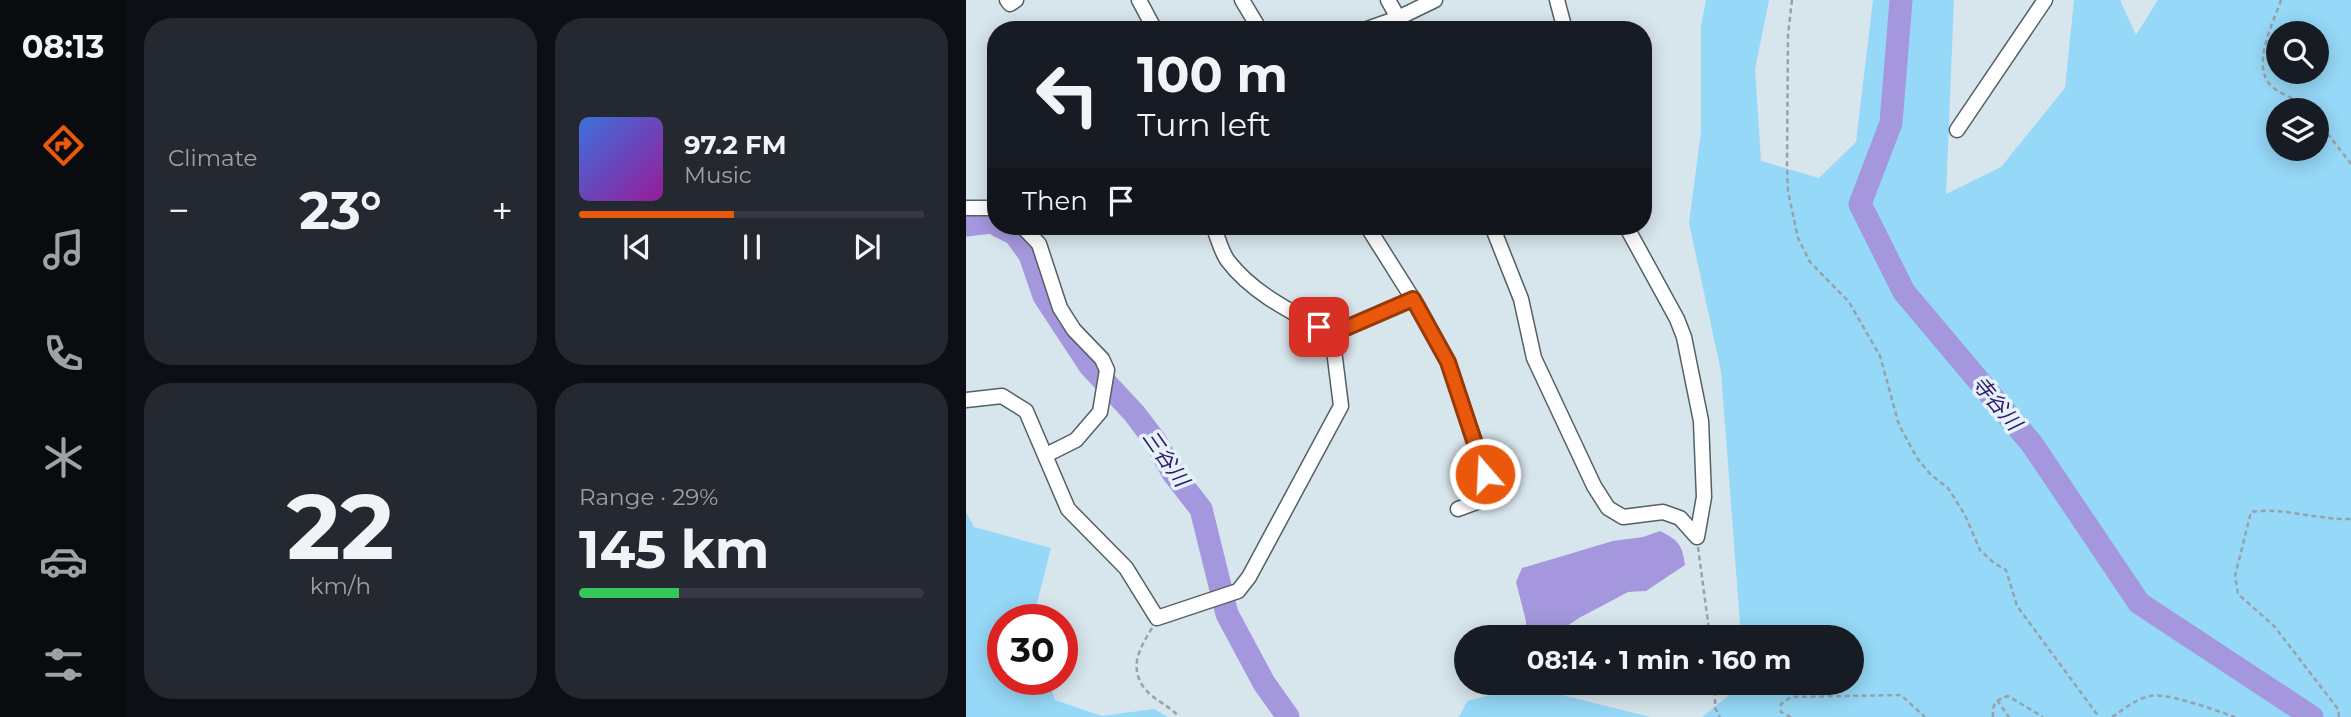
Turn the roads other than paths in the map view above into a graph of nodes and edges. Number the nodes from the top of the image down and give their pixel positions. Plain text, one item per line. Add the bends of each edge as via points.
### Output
1 (1007, 0) edge
2 (1016, 0) edge
3 (1139, 0) edge
4 (1242, 0) edge
5 (1388, 0) edge
6 (1435, 0) edge
7 (1557, 0) edge
8 (2045, 0) edge
9 (1150, 21) edge
10 (1255, 21) edge
11 (1399, 21) edge
12 (1405, 21) edge
13 (1563, 21) edge
14 (1957, 130) dead end
15 (967, 206) edge
16 (987, 207) edge
17 (1030, 235) edge
18 (1217, 235) edge
19 (1373, 235) edge
20 (1496, 235) edge
21 (1631, 235) edge
22 (1413, 299) junction
23 (1332, 334) junction
24 (966, 400) edge
25 (1046, 454) junction
26 (1458, 509) dead end

1 - 2 street via 1010,4
3 - 9 street
4 - 10 street
5 - 11 street
6 - 12 street
7 - 13 street
8 - 14 street
15 - 16 street
17 - 25 street via 1039,244 1060,308 1107,370 1100,412 1076,440
18 - 23 street via 1227,260 1248,281
19 - 22 street
20 - 21 street via 1521,299 1534,358 1608,508 1623,517 1662,512 1680,518 1697,537 1704,497 1702,421 1684,337
22 - 23 street
22 - 26 street via 1448,362 1493,496
23 - 25 street via 1341,407 1238,591 1157,618 1126,568 1068,509
24 - 25 street via 1002,396 1026,411

